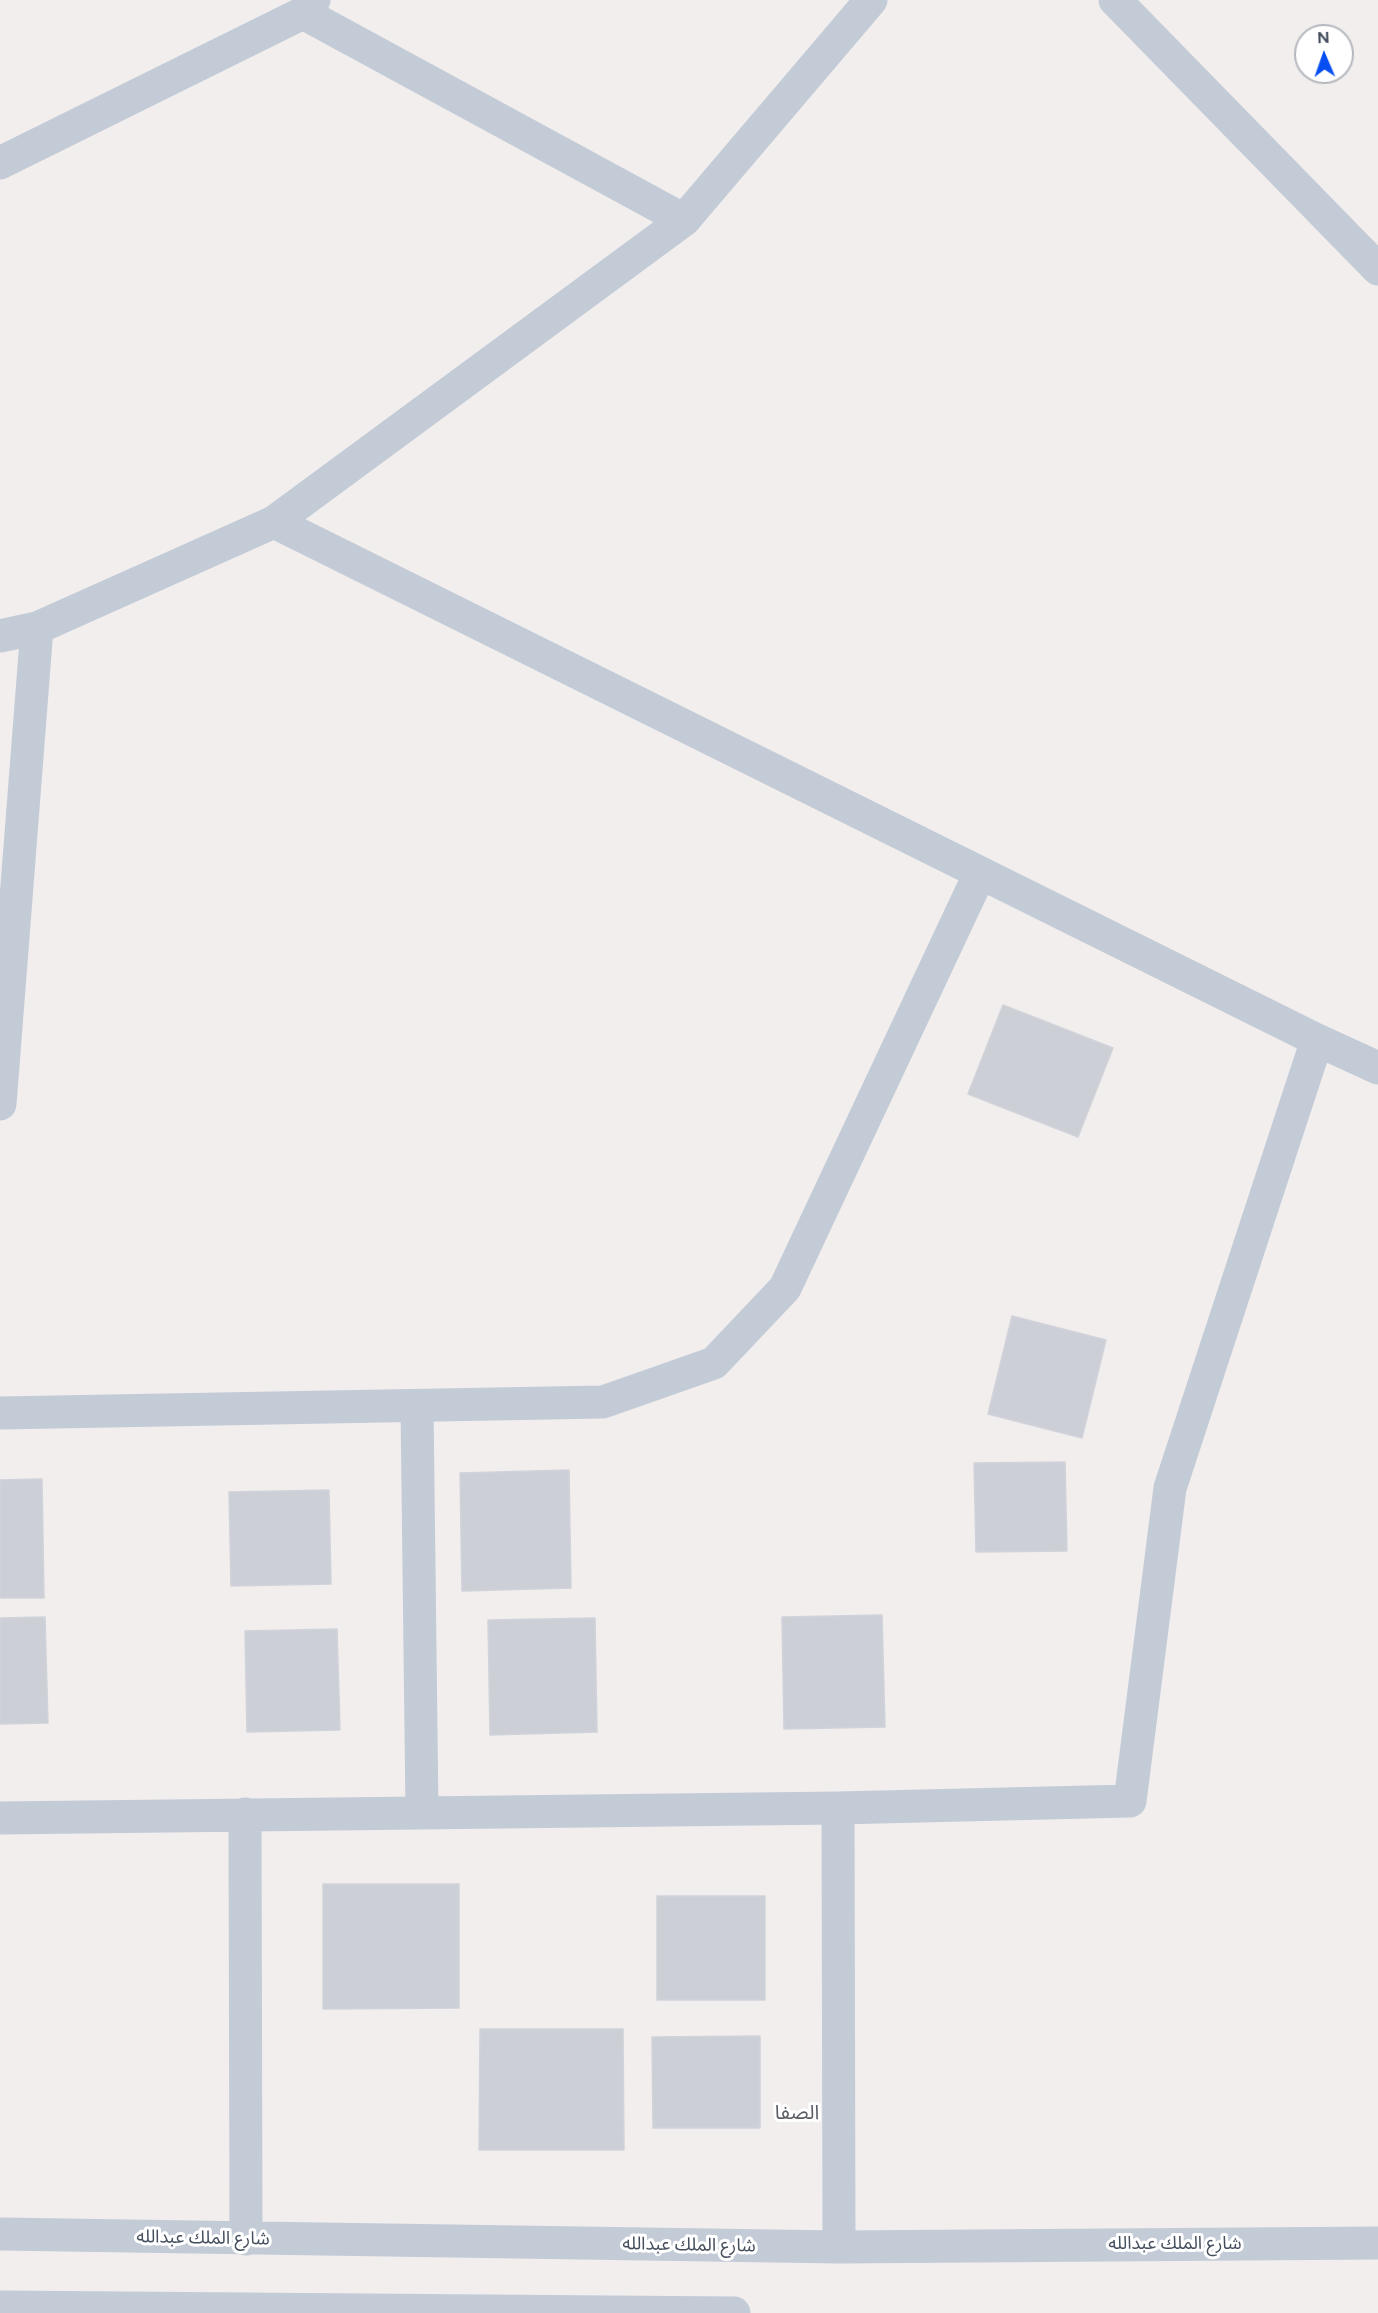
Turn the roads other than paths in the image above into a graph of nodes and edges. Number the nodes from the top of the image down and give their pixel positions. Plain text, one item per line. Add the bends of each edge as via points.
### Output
1 (872, 0) edge
2 (1115, 0) edge
3 (309, 6) edge
4 (0, 163) edge
5 (684, 220) junction
6 (1378, 269) edge
7 (274, 522) junction
8 (37, 628) junction
9 (0, 636) edge
10 (980, 873) junction
11 (1317, 1040) junction
12 (1378, 1068) edge
13 (0, 1104) edge
14 (417, 1406) junction
15 (0, 1413) edge
16 (838, 1808) junction
17 (422, 1812) junction
18 (245, 1814) junction
19 (0, 1818) edge
20 (0, 2234) edge
21 (246, 2239) junction
22 (1378, 2243) edge
23 (838, 2247) junction
24 (0, 2307) edge
25 (634, 2313) edge
26 (734, 2313) edge

1 - 5 street
2 - 6 street
3 - 4 street
3 - 5 street
5 - 7 street
7 - 8 street
7 - 10 street
8 - 9 street
8 - 13 street
10 - 11 street
10 - 14 street via 785,1288 714,1363 603,1402
11 - 12 street
11 - 16 street via 1170,1488 1130,1801
14 - 15 street
14 - 17 street
16 - 17 street
16 - 23 street
17 - 18 street
18 - 19 street
18 - 21 street
20 - 21 street, شارع الملك عبدالله
21 - 23 street, شارع الملك عبدالله
22 - 23 street, شارع الملك عبدالله
24 - 25 street
25 - 26 street

